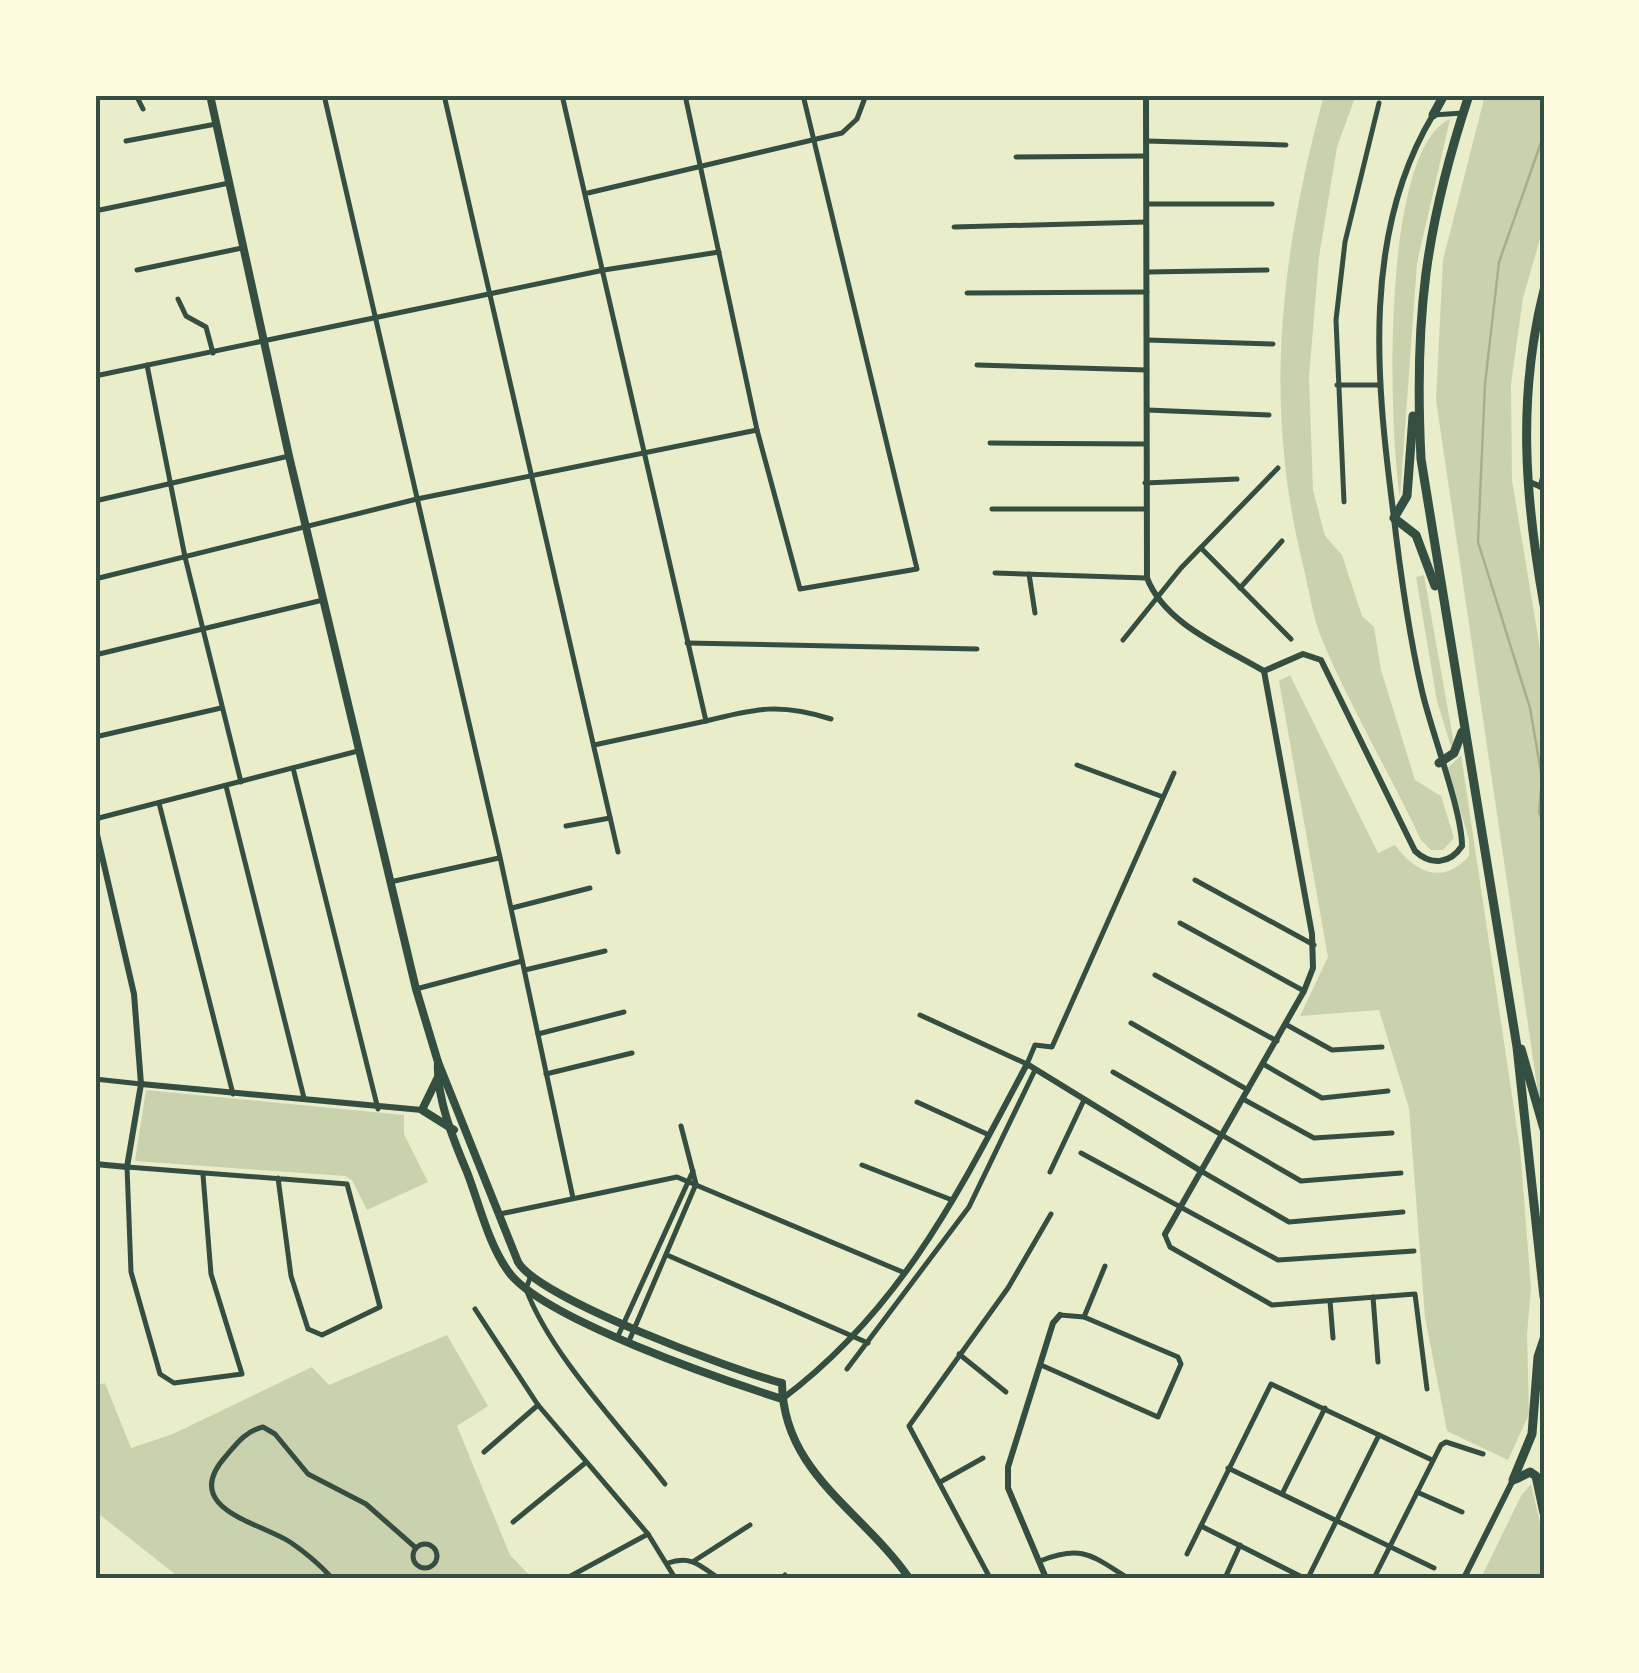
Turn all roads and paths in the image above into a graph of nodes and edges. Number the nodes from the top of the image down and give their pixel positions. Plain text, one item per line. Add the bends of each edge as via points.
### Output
1 (136, 95) edge
2 (210, 95) edge
3 (324, 95) edge
4 (444, 95) edge
5 (562, 95) edge
6 (685, 95) edge
7 (803, 95) edge
8 (866, 95) edge
9 (1146, 95) edge
10 (1444, 95) edge
11 (1469, 95) edge
12 (1379, 104) dead end
13 (142, 109) dead end
14 (1463, 114) junction
15 (1433, 115) junction
16 (216, 124) junction
17 (1146, 141) junction
18 (126, 142) dead end
19 (815, 143) junction
20 (1286, 145) dead end
21 (1016, 156) dead end
22 (1146, 156) junction
23 (702, 167) junction
24 (229, 183) junction
25 (588, 193) junction
26 (1147, 204) junction
27 (1272, 204) dead end
28 (95, 211) edge
29 (1146, 222) junction
30 (954, 227) dead end
31 (242, 248) junction
32 (719, 252) junction
33 (137, 270) dead end
34 (604, 270) junction
35 (1267, 270) dead end
36 (1147, 272) junction
37 (1544, 290) edge
38 (1148, 292) junction
39 (491, 293) junction
40 (967, 293) dead end
41 (178, 298) dead end
42 (376, 319) junction
43 (1147, 340) junction
44 (264, 342) junction
45 (1274, 344) dead end
46 (213, 353) junction
47 (147, 365) junction
48 (976, 365) dead end
49 (1416, 368) junction
50 (1147, 370) junction
51 (95, 376) edge
52 (1337, 385) junction
53 (1379, 385) junction
54 (1146, 410) junction
55 (1269, 414) dead end
56 (757, 430) junction
57 (990, 443) dead end
58 (1146, 444) junction
59 (644, 452) junction
60 (289, 456) junction
61 (1278, 468) dead end
62 (1544, 472) edge
63 (530, 474) junction
64 (1237, 479) dead end
65 (1526, 481) junction
66 (170, 483) junction
67 (1145, 483) junction
68 (1542, 488) edge
69 (417, 499) junction
70 (95, 501) edge
71 (1344, 502) dead end
72 (992, 509) dead end
73 (1146, 509) junction
74 (1394, 518) junction
75 (306, 527) junction
76 (1282, 540) dead end
77 (1201, 548) junction
78 (185, 557) junction
79 (994, 573) dead end
80 (1029, 574) junction
81 (1147, 578) junction
82 (95, 579) edge
83 (1240, 588) junction
84 (324, 600) junction
85 (1155, 600) junction
86 (1544, 605) edge
87 (1443, 610) junction
88 (1035, 613) dead end
89 (202, 630) junction
90 (1291, 639) dead end
91 (1124, 640) dead end
92 (687, 643) junction
93 (976, 649) dead end
94 (95, 655) edge
95 (1264, 671) junction
96 (221, 708) junction
97 (831, 719) dead end
98 (706, 721) junction
99 (1462, 729) junction
100 (95, 737) edge
101 (593, 746) junction
102 (361, 751) junction
103 (1440, 763) junction
104 (1077, 765) dead end
105 (293, 768) junction
106 (1174, 773) dead end
107 (240, 782) junction
108 (226, 786) junction
109 (1164, 798) junction
110 (159, 803) junction
111 (610, 818) junction
112 (95, 823) edge
113 (566, 826) dead end
114 (618, 852) dead end
115 (500, 858) junction
116 (1196, 880) dead end
117 (390, 882) junction
118 (590, 888) dead end
119 (512, 908) junction
120 (1180, 923) dead end
121 (1314, 945) junction
122 (605, 950) dead end
123 (522, 961) junction
124 (524, 970) junction
125 (1155, 975) dead end
126 (416, 988) junction
127 (1304, 991) junction
128 (624, 1012) dead end
129 (1511, 1013) junction
130 (920, 1015) dead end
131 (1131, 1023) dead end
132 (1286, 1024) junction
133 (538, 1034) junction
134 (1277, 1040) junction
135 (1382, 1047) dead end
136 (632, 1053) dead end
137 (1026, 1064) junction
138 (1263, 1064) junction
139 (1035, 1070) junction
140 (1113, 1072) dead end
141 (546, 1074) junction
142 (442, 1076) junction
143 (95, 1080) edge
144 (141, 1084) junction
145 (1248, 1090) junction
146 (1388, 1091) dead end
147 (233, 1094) junction
148 (1244, 1099) junction
149 (1084, 1100) junction
150 (305, 1102) junction
151 (917, 1102) dead end
152 (378, 1109) junction
153 (422, 1110) junction
154 (682, 1126) dead end
155 (464, 1128) junction
156 (1544, 1129) edge
157 (452, 1130) junction
158 (1392, 1133) dead end
159 (989, 1135) junction
160 (1222, 1135) junction
161 (1081, 1154) dead end
162 (95, 1164) edge
163 (862, 1165) dead end
164 (127, 1168) junction
165 (694, 1170) junction
166 (1201, 1171) junction
167 (1050, 1172) dead end
168 (1400, 1173) dead end
169 (203, 1176) junction
170 (278, 1178) junction
171 (685, 1180) junction
172 (696, 1184) junction
173 (573, 1198) junction
174 (954, 1201) junction
175 (1180, 1206) junction
176 (1403, 1212) dead end
177 (500, 1214) junction
178 (1051, 1214) dead end
179 (1165, 1234) joint
180 (1414, 1251) dead end
181 (667, 1255) junction
182 (1104, 1266) dead end
183 (905, 1273) junction
184 (530, 1278) junction
185 (526, 1289) junction
186 (1373, 1297) junction
187 (1544, 1297) edge
188 (1330, 1301) junction
189 (475, 1309) dead end
190 (1060, 1316) joint
191 (1084, 1317) junction
192 (624, 1324) junction
193 (634, 1328) junction
194 (618, 1336) junction
195 (857, 1336) junction
196 (1333, 1338) dead end
197 (1544, 1339) edge
198 (629, 1341) junction
199 (868, 1343) junction
200 (958, 1354) junction
201 (1378, 1362) dead end
202 (1040, 1364) junction
203 (847, 1368) dead end
204 (782, 1383) junction
205 (796, 1388) junction
206 (1427, 1389) dead end
207 (1006, 1392) dead end
208 (782, 1398) junction
209 (538, 1405) junction
210 (1325, 1408) junction
211 (1379, 1435) junction
212 (484, 1452) dead end
213 (1483, 1454) dead end
214 (983, 1458) dead end
215 (1432, 1460) junction
216 (585, 1464) junction
217 (1228, 1468) junction
218 (1513, 1480) junction
219 (941, 1482) junction
220 (665, 1484) dead end
221 (1417, 1492) junction
222 (1282, 1494) junction
223 (1462, 1512) dead end
224 (1544, 1513) edge
225 (1336, 1521) junction
226 (512, 1522) dead end
227 (750, 1525) dead end
228 (1201, 1526) junction
229 (648, 1534) junction
230 (1240, 1546) junction
231 (1389, 1546) junction
232 (416, 1548) junction
233 (1187, 1554) dead end
234 (694, 1561) junction
235 (1040, 1561) junction
236 (668, 1563) junction
237 (1434, 1568) dead end
238 (424, 1569) junction
239 (332, 1578) edge
240 (423, 1578) edge
241 (568, 1578) edge
242 (675, 1578) edge
243 (718, 1578) edge
244 (909, 1578) edge
245 (990, 1578) edge
246 (1046, 1578) edge
247 (1128, 1578) edge
248 (1225, 1578) edge
249 (1306, 1578) edge
250 (1374, 1578) edge
251 (1464, 1578) edge

1 - 13 street
2 - 16 main road
3 - 42 street
4 - 39 street
5 - 25 street
6 - 23 street
7 - 19 street
8 - 19 street via 850,126
9 - 17 street
10 - 15 highway
11 - 14 highway
12 - 52 street via 1345,242
14 - 15 street
14 - 49 highway via 1439,191 1422,282
15 - 53 street via 1401,177 1389,233
16 - 18 street
16 - 24 main road
17 - 20 street
17 - 22 street
19 - 23 street
19 - 56 street via 917,570 798,588
21 - 22 street
22 - 26 street
23 - 25 street
23 - 32 street
24 - 28 street
24 - 31 main road
25 - 34 street
26 - 27 street
26 - 29 street
29 - 30 street
29 - 36 street
31 - 33 street
31 - 44 main road
32 - 34 street
32 - 56 street
34 - 39 street
34 - 59 street
35 - 36 street
36 - 38 street
37 - 65 highway via 1526,395
38 - 40 street
38 - 43 street
39 - 42 street
39 - 63 street
41 - 46 street via 186,316 206,327
42 - 44 street
42 - 69 street
43 - 45 street
43 - 50 street
44 - 46 street
44 - 60 main road
46 - 47 street
47 - 51 street
47 - 66 street
48 - 50 street
49 - 74 highway via 1409,486
49 - 87 highway via 1420,459
50 - 54 street
52 - 53 street
52 - 71 street
53 - 74 street
54 - 55 street
54 - 58 street
56 - 59 street
57 - 58 street
58 - 67 street
59 - 63 street
59 - 92 street
60 - 66 street
60 - 75 main road
61 - 77 street
62 - 68 street
63 - 69 street
63 - 101 street
64 - 67 street
65 - 68 street
65 - 86 highway
66 - 70 street
66 - 78 street
67 - 73 street
69 - 75 street
69 - 115 street
72 - 73 street
73 - 81 street
74 - 87 highway via 1421,543
74 - 103 street via 1410,639
75 - 78 street
75 - 84 main road
76 - 83 street
77 - 83 street
77 - 85 street
78 - 82 street
78 - 89 street
79 - 80 street
80 - 81 street
80 - 88 street
81 - 85 street
83 - 90 street
84 - 89 street
84 - 102 main road
85 - 91 street
85 - 95 street
87 - 99 highway
89 - 94 street
89 - 96 street
92 - 93 street
92 - 98 street
95 - 103 street via 1304,654 1320,660 1410,843 1423,858 1438,862 1462,846
95 - 121 street
96 - 100 street
96 - 107 street
97 - 98 street via 792,707
98 - 101 street
99 - 103 highway via 1454,753
99 - 129 highway
101 - 111 street
102 - 105 street
102 - 117 main road
104 - 109 street
105 - 107 street
105 - 152 street
106 - 109 street
107 - 108 street
108 - 110 street
108 - 150 street
109 - 137 street via 1056,1041 1035,1046
110 - 112 street
110 - 147 street
111 - 113 street
111 - 114 street
112 - 144 street via 134,994
115 - 117 street
115 - 119 street
116 - 121 street
117 - 126 main road
118 - 119 street
119 - 123 street
120 - 127 street
121 - 127 street
122 - 124 street
123 - 124 street
123 - 126 street
124 - 133 street
125 - 134 street
126 - 142 main road
127 - 132 street
128 - 133 street
129 - 156 highway
129 - 187 highway
130 - 137 street
131 - 145 street
132 - 134 street
132 - 135 street via 1332,1050
133 - 141 street
134 - 138 street
136 - 141 street
137 - 139 street
137 - 159 street
138 - 145 street
138 - 146 street via 1322,1098
139 - 149 street
139 - 199 street via 969,1207
140 - 160 street
141 - 173 street
142 - 153 main road
142 - 155 main road
142 - 157 main road
143 - 144 street
144 - 147 street
144 - 164 street
145 - 148 street
147 - 150 street
148 - 158 street via 1314,1138
148 - 160 street
149 - 166 street
149 - 167 street
150 - 152 street
151 - 159 street
152 - 153 street
153 - 157 main road
154 - 165 street
155 - 157 main road
155 - 177 main road
157 - 185 main road via 503,1262
159 - 174 street
160 - 166 street
160 - 168 street via 1302,1181
161 - 175 street
162 - 164 street
163 - 174 street
164 - 169 street
164 - 169 street via 131,1272 165,1380 242,1374 211,1274
165 - 171 street
165 - 172 street
166 - 175 street
166 - 176 street via 1289,1222
169 - 170 street
170 - 170 street via 347,1184 380,1307 317,1336 308,1330 290,1276
171 - 172 street
171 - 173 street via 669,1177
171 - 192 street
172 - 181 street
172 - 183 street
173 - 177 street
174 - 183 street
175 - 179 street
175 - 180 street via 1285,1262
177 - 184 main road
178 - 200 street via 1014,1279
179 - 188 street via 1170,1247 1264,1302
181 - 193 street
181 - 195 street
182 - 191 street
183 - 195 street
184 - 185 street
184 - 192 main road
185 - 194 main road
185 - 220 street via 558,1346
186 - 188 street
186 - 201 street
186 - 206 street via 1415,1294
188 - 196 street
189 - 209 street
190 - 191 street
190 - 202 street
191 - 202 street via 1178,1357 1161,1415
192 - 193 main road
192 - 194 street
193 - 198 street
193 - 204 main road
194 - 198 main road
195 - 199 street
195 - 205 street
197 - 218 highway via 1532,1434
198 - 208 main road
199 - 203 street
200 - 207 street
200 - 219 street via 909,1426
202 - 235 street via 1008,1467 1008,1488
204 - 205 street
204 - 208 main road
205 - 208 street
208 - 244 main road via 788,1430 811,1472
209 - 212 street
209 - 216 street
210 - 211 street
210 - 217 street via 1272,1384
210 - 222 street
211 - 215 street
211 - 225 street
213 - 215 street via 1444,1442
214 - 219 street
215 - 221 street
216 - 226 street
216 - 229 street
217 - 222 street
217 - 228 street
218 - 224 highway via 1534,1473
218 - 251 street
219 - 245 street
221 - 223 street
221 - 231 street
222 - 225 street
225 - 231 street
225 - 249 street
227 - 234 street
228 - 230 street
228 - 233 street
229 - 236 street
229 - 241 street
230 - 248 street
230 - 249 street
231 - 237 street
231 - 250 street
232 - 238 street via 413,1561
232 - 238 street via 436,1552
232 - 239 street via 366,1504 308,1474 275,1434 252,1430 216,1466 211,1485 220,1505 288,1541
234 - 236 street
234 - 243 street
235 - 246 street
235 - 247 street via 1084,1552
236 - 242 street
238 - 240 street

